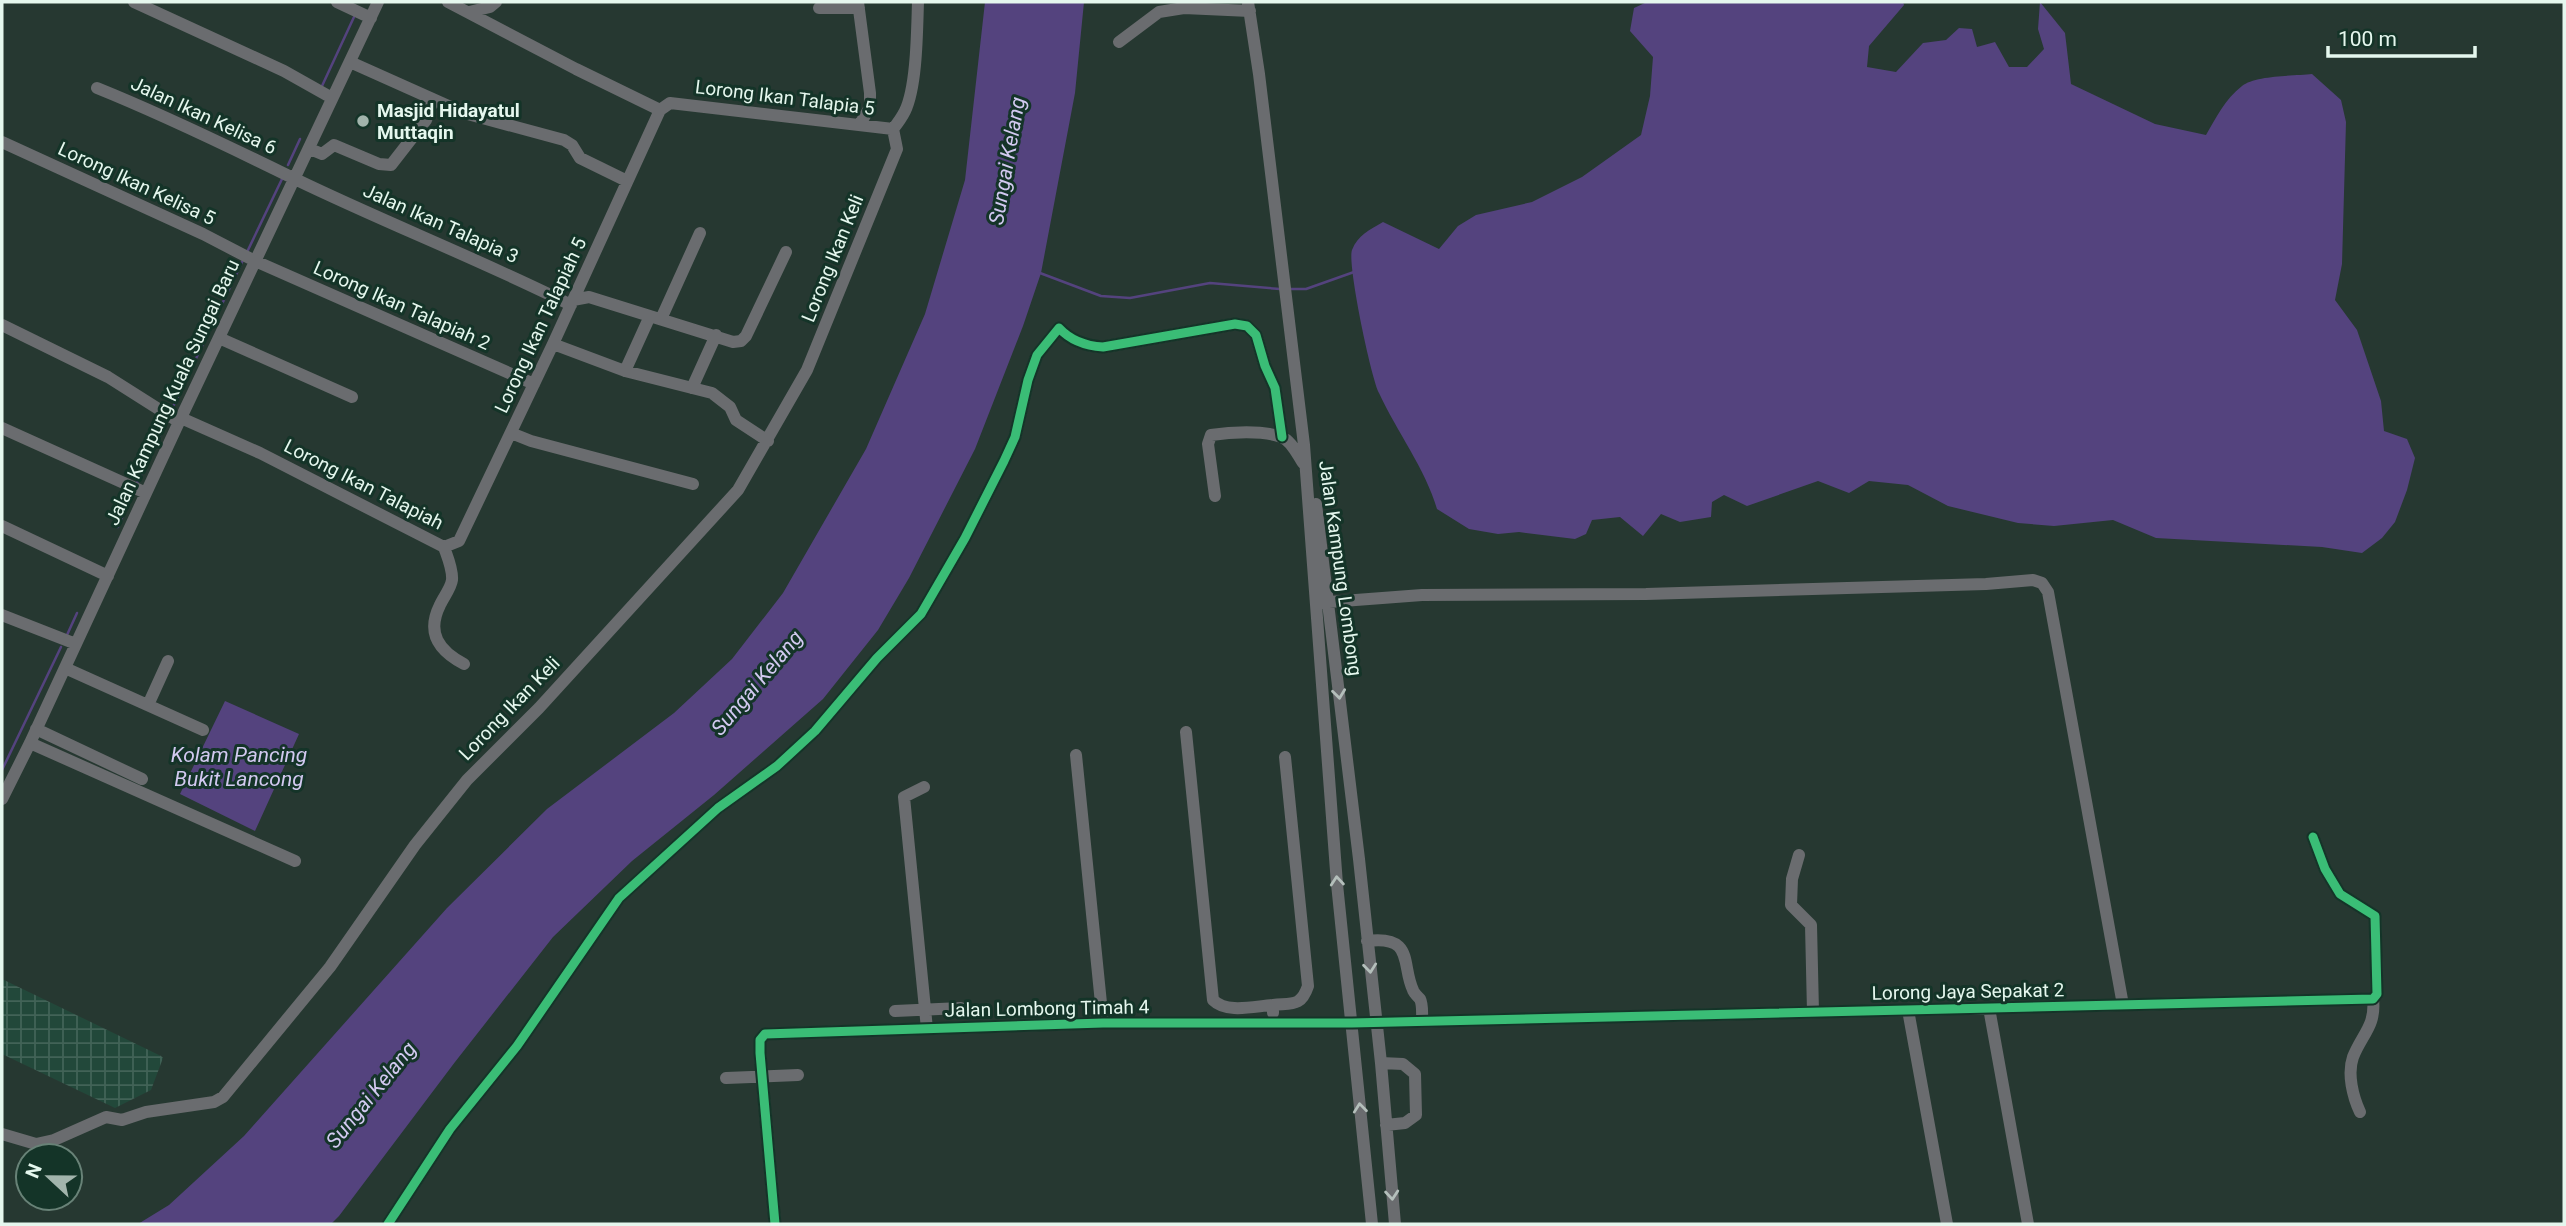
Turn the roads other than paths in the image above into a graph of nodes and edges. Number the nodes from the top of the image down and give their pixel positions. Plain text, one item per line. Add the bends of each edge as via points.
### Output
1 (134, 2) edge
2 (337, 2) edge
3 (378, 2) edge
4 (448, 2) edge
5 (496, 2) edge
6 (918, 2) edge
7 (858, 5) edge
8 (1249, 6) edge
9 (819, 8) dead end
10 (469, 12) junction
11 (370, 18) junction
12 (1119, 42) dead end
13 (350, 62) junction
14 (97, 88) dead end
15 (332, 98) junction
16 (433, 100) junction
17 (660, 110) junction
18 (860, 124) junction
19 (893, 130) junction
20 (2, 142) edge
21 (310, 149) junction
22 (295, 179) junction
23 (627, 181) junction
24 (700, 233) dead end
25 (786, 252) dead end
26 (255, 261) junction
27 (572, 303) junction
28 (655, 317) junction
29 (2, 325) edge
30 (716, 335) junction
31 (219, 338) junction
32 (553, 344) junction
33 (625, 370) junction
34 (534, 384) junction
35 (692, 388) junction
36 (352, 397) dead end
37 (180, 420) junction
38 (2, 429) edge
39 (511, 433) junction
40 (1282, 437) junction
41 (768, 441) junction
42 (1304, 445) junction
43 (1305, 466) junction
44 (693, 484) dead end
45 (146, 494) junction
46 (1215, 496) dead end
47 (2, 526) edge
48 (444, 547) junction
49 (108, 576) junction
50 (1322, 602) junction
51 (2, 615) edge
52 (76, 644) junction
53 (169, 661) dead end
54 (464, 664) dead end
55 (65, 667) junction
56 (148, 705) junction
57 (36, 729) junction
58 (203, 730) dead end
59 (1186, 732) dead end
60 (30, 743) junction
61 (1076, 755) dead end
62 (1285, 757) dead end
63 (142, 779) dead end
64 (924, 786) dead end
65 (2, 799) edge
66 (2313, 837) dead end
67 (1799, 855) dead end
68 (295, 861) dead end
69 (1367, 941) junction
70 (2373, 999) junction
71 (1273, 1005) junction
72 (2123, 1005) junction
73 (961, 1008) dead end
74 (1989, 1008) junction
75 (925, 1010) junction
76 (1908, 1010) junction
77 (895, 1011) dead end
78 (1814, 1012) junction
79 (1422, 1021) junction
80 (1103, 1023) junction
81 (1352, 1023) junction
82 (1376, 1023) junction
83 (1273, 1024) junction
84 (927, 1029) junction
85 (1381, 1063) junction
86 (798, 1075) dead end
87 (761, 1077) junction
88 (726, 1078) dead end
89 (2360, 1112) dead end
90 (1386, 1125) junction
91 (2, 1134) edge
92 (388, 1224) edge
93 (775, 1224) edge
94 (1372, 1224) edge
95 (1395, 1224) edge
96 (1947, 1224) edge
97 (2028, 1224) edge

1 - 15 street via 285,71
2 - 11 street
3 - 11 street, Jalan Kampung Kuala Sungai Baru
4 - 10 street
5 - 10 street
6 - 19 street via 911,93
7 - 9 street
7 - 18 street via 870,93 870,107
8 - 12 street via 1159,12
8 - 42 street
10 - 17 street
11 - 13 street, Jalan Kampung Kuala Sungai Baru
13 - 15 street, Jalan Kampung Kuala Sungai Baru
13 - 16 street
14 - 22 street, Jalan Ikan Kelisa 6
15 - 21 street, Jalan Kampung Kuala Sungai Baru
16 - 21 street via 426,120 391,165 337,145 322,154
16 - 23 street via 564,140 580,158
17 - 18 street, Lorong Ikan Talapia 5 via 670,103
17 - 23 street, Lorong Ikan Talapiah 5
18 - 19 street, Lorong Ikan Talapia 5
19 - 41 street, Lorong Ikan Keli via 897,149 807,370
20 - 26 street, Lorong Ikan Kelisa 5
21 - 22 street, Jalan Kampung Kuala Sungai Baru
22 - 26 street, Jalan Kampung Kuala Sungai Baru
22 - 27 street, Jalan Ikan Talapia 3
23 - 27 street, Lorong Ikan Talapiah 5
24 - 28 street
25 - 30 street via 746,336 733,342
26 - 31 street, Jalan Kampung Kuala Sungai Baru
26 - 34 street, Lorong Ikan Talapiah 2
27 - 28 street via 589,297
27 - 32 street, Lorong Ikan Talapiah 5
28 - 30 street
28 - 33 street
29 - 37 street, Lorong Ikan Talapiah via 99,372
30 - 35 street
31 - 36 street
31 - 37 street, Jalan Kampung Kuala Sungai Baru
32 - 33 street
32 - 34 street, Lorong Ikan Talapiah 5
33 - 35 street
34 - 39 street, Lorong Ikan Talapiah 5
35 - 41 street via 712,393 730,407 736,420
37 - 45 street, Jalan Kampung Kuala Sungai Baru
37 - 48 street, Lorong Ikan Talapiah via 260,453
38 - 45 street
39 - 44 street
39 - 48 street, Lorong Ikan Talapiah 5 via 459,541
40 - 43 street
40 - 46 street via 1234,431 1211,435 1208,444
40 - 92 street via 1275,388 1256,334 1247,326 1235,324 1103,347 1086,346 1059,328 1037,355 1004,461 921,614 815,731 777,766 718,808 619,898 517,1046 450,1129
41 - 91 street, Lorong Ikan Keli via 738,490 467,780 415,845 330,967 223,1097 122,1120 106,1117 36,1144
42 - 43 street, Jalan Kampung Lombong
42 - 50 street, Jalan Kampung Lombong via 1312,479
43 - 50 street, Jalan Kampung Lombong
45 - 49 street, Jalan Kampung Kuala Sungai Baru
47 - 49 street
48 - 54 street, Lorong Ikan Talapiah via 452,580 434,624 440,648
49 - 52 street, Jalan Kampung Kuala Sungai Baru
50 -> 69 street, Jalan Kampung Lombong via 1360,859
50 - 72 street via 1422,595 2042,583 2048,593
81 -> 50 street, Jalan Kampung Lombong via 1336,870
51 - 52 street
52 - 55 street, Jalan Kampung Kuala Sungai Baru
53 - 56 street
55 - 56 street
55 - 57 street, Jalan Kampung Kuala Sungai Baru
56 - 58 street
57 - 60 street, Jalan Kampung Kuala Sungai Baru
57 - 63 street
59 - 71 street via 1213,1000 1228,1008
60 - 65 street, Jalan Kampung Kuala Sungai Baru
60 - 68 street
61 - 80 street
62 - 71 street via 1307,986 1300,1002
64 - 75 street via 904,797
66 - 70 street via 2340,894 2375,916 2377,994
67 - 78 street via 1791,905 1811,925
69 - 79 street via 1387,941 1405,954 1413,991 1422,1002
69 -> 82 street, Jalan Kampung Lombong
70 - 72 street, Lorong Jaya Sepakat 2
70 - 89 street via 2375,1013 2352,1060 2353,1096
71 - 83 street
72 - 74 street, Lorong Jaya Sepakat 2
73 - 75 street
74 - 76 street, Lorong Jaya Sepakat 2
74 - 97 street
75 - 77 street
75 - 84 street
76 - 78 street, Lorong Jaya Sepakat 2
76 - 96 street
78 - 79 street, Lorong Jaya Sepakat 2
79 - 82 street, Lorong Jaya Sepakat 2
80 - 83 street, Jalan Lombong Timah 4
80 - 84 street, Jalan Lombong Timah 4
81 - 82 street, Jalan Lombong Timah 4
81 - 83 street, Jalan Lombong Timah 4
94 -> 81 street, Jalan Kampung Lombong
82 - 85 street, Jalan Kampung Lombong
84 - 87 street, Jalan Lombong Timah 4 via 765,1034 760,1040
85 - 90 street, Jalan Kampung Lombong
85 - 90 street via 1403,1064 1415,1074 1416,1115 1405,1124
86 - 87 street
87 - 88 street
87 - 93 street
90 -> 95 street, Jalan Kampung Lombong

